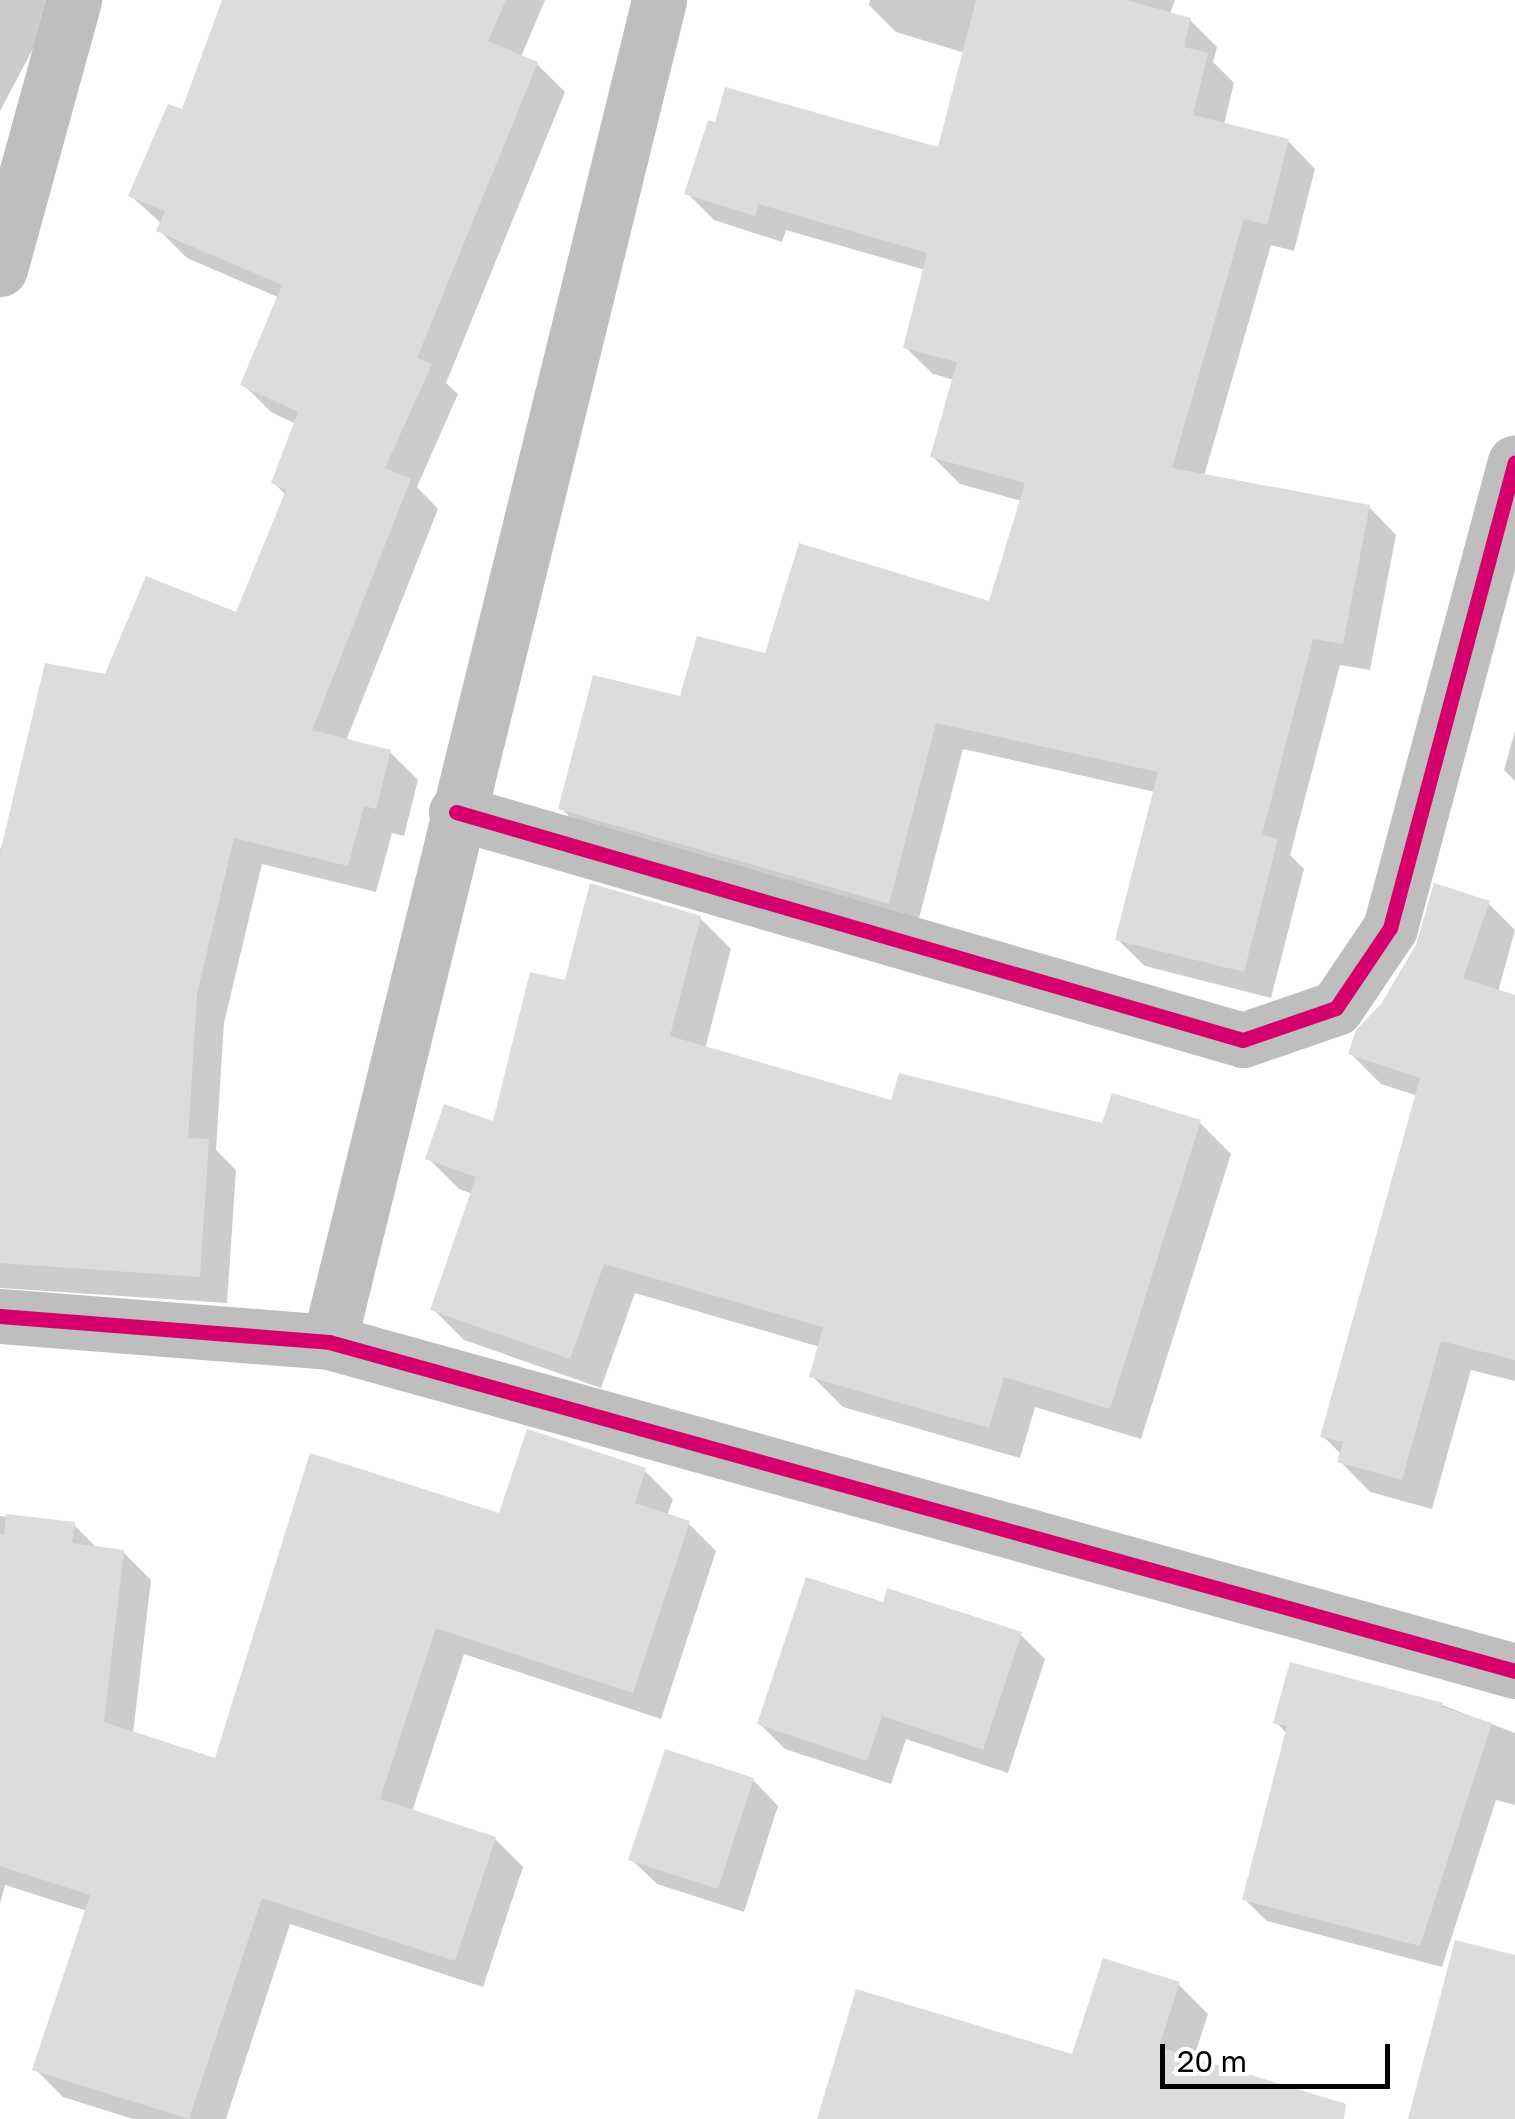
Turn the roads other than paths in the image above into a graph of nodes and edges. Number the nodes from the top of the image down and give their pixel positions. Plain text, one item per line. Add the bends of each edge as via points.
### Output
1 (74, 0) edge
2 (659, 0) edge
3 (0, 269) edge
4 (1515, 462) edge
5 (456, 812) junction
6 (0, 1316) edge
7 (329, 1342) junction
8 (1515, 1671) edge

1 - 3 street
2 - 5 street
4 - 5 street via 1390,928 1336,1008 1243,1040
5 - 7 street
6 - 7 street
7 - 8 street

